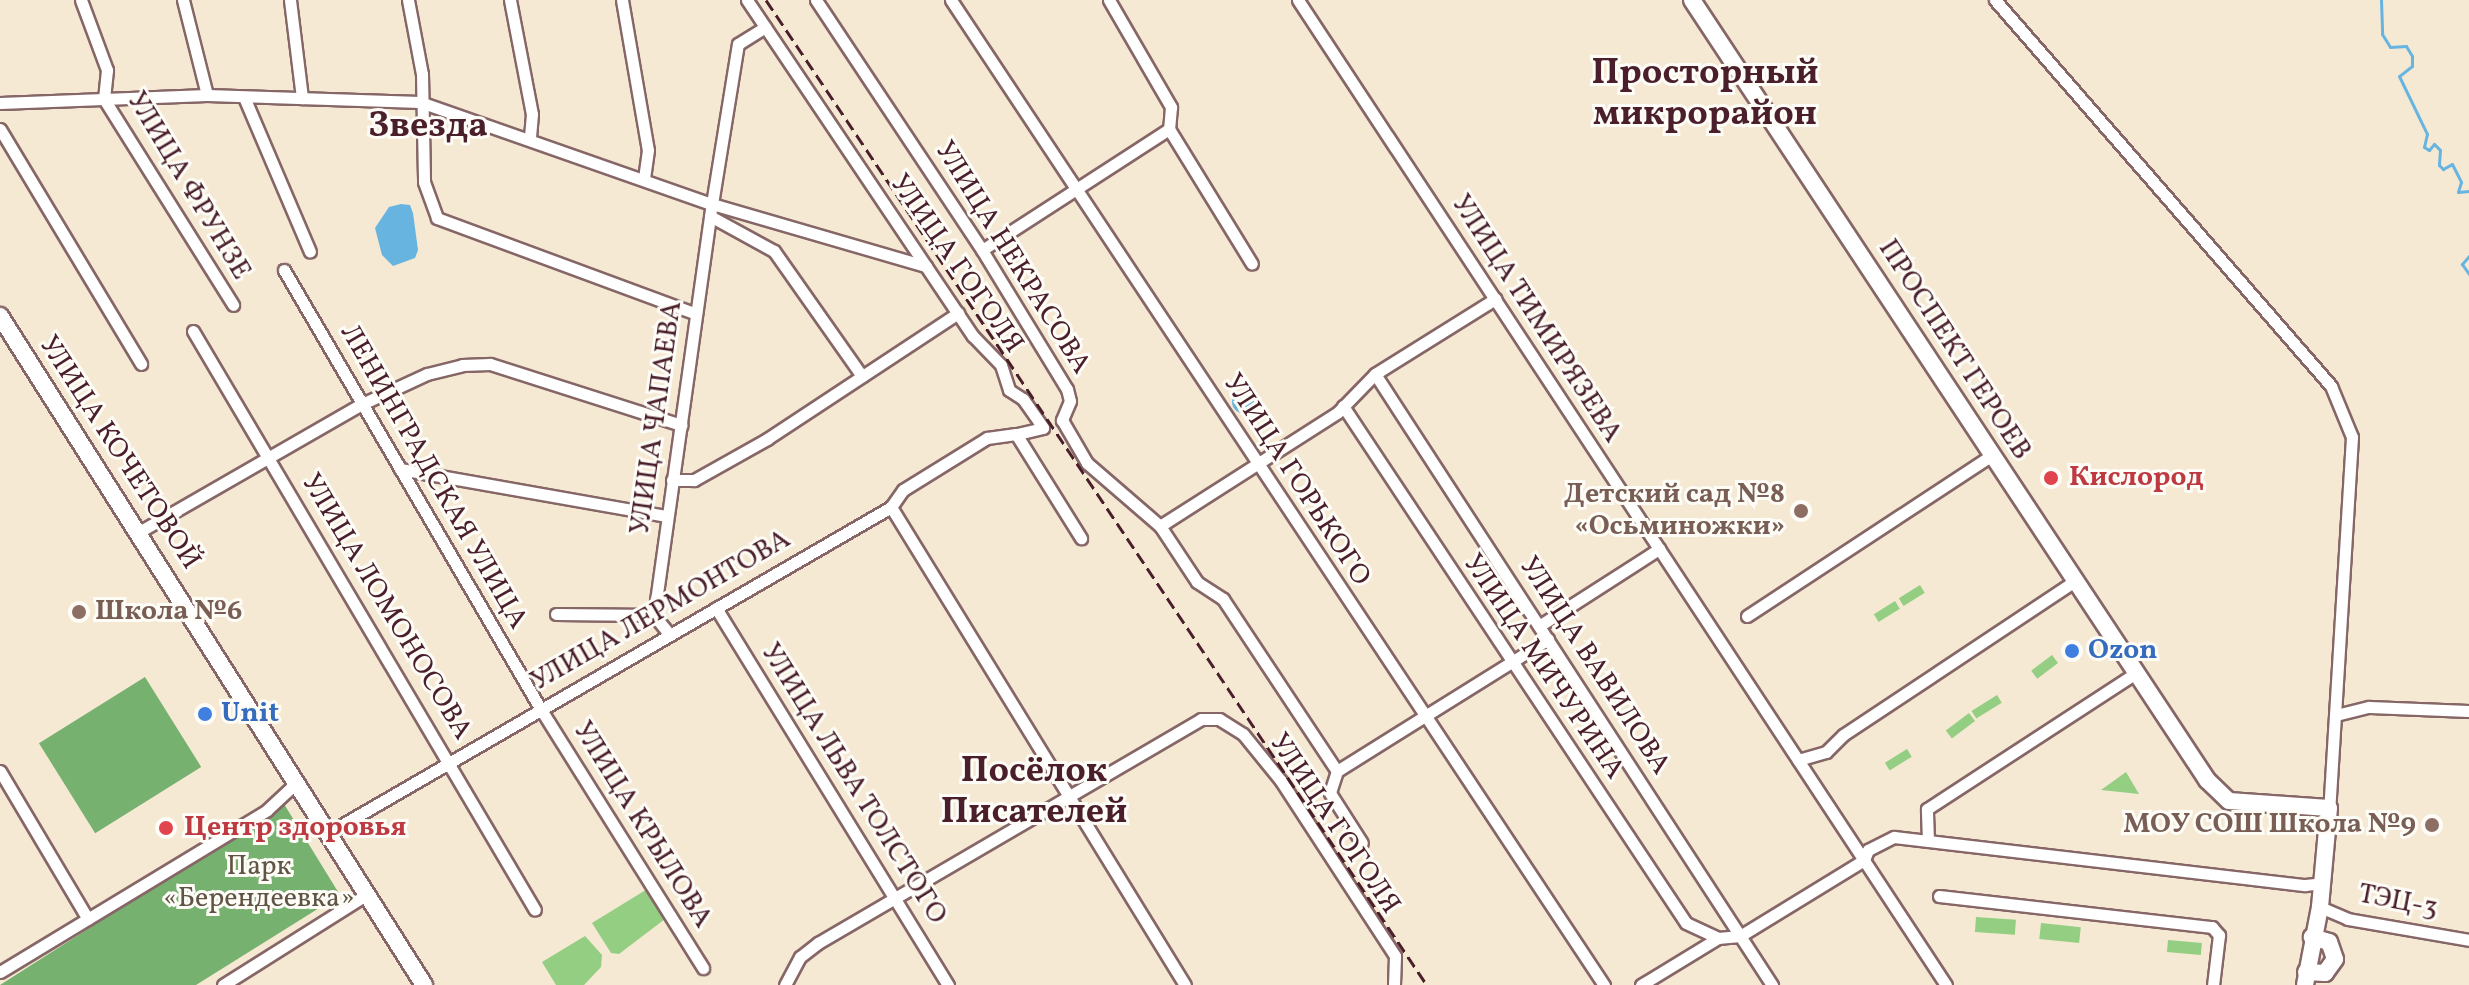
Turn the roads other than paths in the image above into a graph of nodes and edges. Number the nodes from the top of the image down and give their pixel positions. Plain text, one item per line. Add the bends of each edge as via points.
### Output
1 (81, 0) edge
2 (183, 0) edge
3 (290, 0) edge
4 (408, 0) edge
5 (510, 0) edge
6 (622, 0) edge
7 (747, 0) edge
8 (951, 0) edge
9 (1109, 0) edge
10 (1298, 0) edge
11 (1692, 0) edge
12 (1995, 0) edge
13 (825, 2) edge
14 (765, 27) junction
15 (207, 95) junction
16 (244, 97) junction
17 (302, 98) junction
18 (104, 99) junction
19 (420, 102) junction
20 (0, 103) edge
21 (0, 129) edge
22 (1169, 129) junction
23 (530, 137) junction
24 (644, 179) junction
25 (1074, 187) junction
26 (711, 210) junction
27 (982, 250) junction
28 (310, 252) dead end
29 (1252, 264) dead end
30 (926, 266) junction
31 (284, 270) dead end
32 (1495, 299) junction
33 (233, 305) dead end
34 (958, 313) junction
35 (696, 314) junction
36 (0, 316) edge
37 (193, 331) dead end
38 (141, 364) dead end
39 (1375, 374) junction
40 (862, 376) junction
41 (362, 404) junction
42 (1343, 406) junction
43 (681, 425) junction
44 (1016, 434) junction
45 (1992, 455) junction
46 (269, 457) junction
47 (1257, 465) junction
48 (400, 469) junction
49 (672, 480) junction
50 (891, 507) junction
51 (667, 516) junction
52 (1160, 526) junction
53 (139, 532) junction
54 (1081, 538) dead end
55 (1659, 549) junction
56 (2075, 581) junction
57 (716, 608) junction
58 (556, 614) dead end
59 (654, 615) junction
60 (1747, 616) dead end
61 (1539, 626) junction
62 (670, 635) junction
63 (1548, 639) junction
64 (1511, 662) junction
65 (2136, 673) junction
66 (540, 708) junction
67 (2469, 711) edge
68 (2336, 715) junction
69 (1423, 717) junction
70 (450, 760) junction
71 (1798, 760) junction
72 (0, 771) edge
73 (1337, 771) junction
74 (296, 783) junction
75 (1067, 799) junction
76 (2329, 808) junction
77 (328, 833) junction
78 (1928, 841) junction
79 (1362, 843) dead end
80 (1864, 860) junction
81 (2323, 883) junction
82 (366, 895) junction
83 (1939, 896) dead end
84 (896, 902) junction
85 (2320, 907) junction
86 (535, 910) dead end
87 (88, 919) junction
88 (1740, 936) junction
89 (2312, 937) junction
90 (1718, 938) junction
91 (2469, 940) edge
92 (703, 968) dead end
93 (0, 972) edge
94 (2305, 978) edge
95 (1394, 984) edge
96 (223, 985) edge
97 (424, 985) edge
98 (785, 985) edge
99 (948, 985) edge
100 (1185, 985) edge
101 (1604, 985) edge
102 (1641, 985) edge
103 (1772, 985) edge
104 (1946, 985) edge
105 (2213, 985) edge

1 - 18 street, УЛИЦА ФРУНЗЕ via 107,70
2 - 15 street
3 - 17 street
4 - 19 street via 422,74
5 - 23 street via 532,114
6 - 24 street via 648,150
7 - 14 street, УЛИЦА ГОГОЛЯ
8 - 25 street, УЛИЦА ГОРЬКОГО
9 - 22 street via 1171,107
10 - 32 street, УЛИЦА ТИМИРЯЗЕВА
11 - 45 street, ПРОСПЕКТ ГЕРОЕВ
12 - 68 street via 2331,386 2352,437
13 - 27 street, УЛИЦА НЕКРАСОВА
14 - 26 street, УЛИЦА ЧАПАЕВА via 738,44
14 - 30 street, УЛИЦА ГОГОЛЯ
15 - 16 street
15 - 18 street
16 - 17 street
16 - 28 street
17 - 19 street
18 - 20 street
18 - 33 street, УЛИЦА ФРУНЗЕ
19 - 23 street
19 - 35 street via 424,182 437,218
21 - 38 street
22 - 25 street
22 - 29 street
23 - 24 street
24 - 26 street
25 - 27 street
25 - 47 street, УЛИЦА ГОРЬКОГО
26 - 30 street
26 - 35 street, УЛИЦА ЧАПАЕВА
26 - 40 street via 774,251
27 - 52 street, УЛИЦА НЕКРАСОВА via 1067,389 1070,401 1062,420 1087,463
30 - 34 street, УЛИЦА ГОГОЛЯ
31 - 41 street, ЛЕНИНГРАДСКАЯ УЛИЦА
32 - 39 street
32 - 55 street, УЛИЦА ТИМИРЯЗЕВА
34 - 40 street
34 - 44 street, УЛИЦА ГОГОЛЯ via 1001,365 1009,390 1023,399 1043,428
35 - 43 street, УЛИЦА ЧАПАЕВА
36 - 53 street, УЛИЦА КОЧЕТОВОЙ
37 - 46 street, УЛИЦА ЛОМОНОСОВА
39 - 42 street
39 - 61 street, УЛИЦА ВАВИЛОВА
40 - 49 street via 694,480
41 - 43 street via 427,374 490,364
41 - 46 street
41 - 48 street, ЛЕНИНГРАДСКАЯ УЛИЦА
42 - 47 street
42 - 64 street, УЛИЦА МИЧУРИНА
43 - 49 street, УЛИЦА ЧАПАЕВА
44 - 50 street, УЛИЦА ЛЕРМОНТОВА via 987,438 903,490
44 - 54 street
45 - 56 street, ПРОСПЕКТ ГЕРОЕВ
45 - 60 street
46 - 53 street
46 - 70 street, УЛИЦА ЛОМОНОСОВА
47 - 52 street
47 - 69 street, УЛИЦА ГОРЬКОГО
48 - 51 street
48 - 66 street, ЛЕНИНГРАДСКАЯ УЛИЦА
49 - 51 street, УЛИЦА ЧАПАЕВА
50 - 57 street, УЛИЦА ЛЕРМОНТОВА
50 - 75 street
51 - 59 street, УЛИЦА ЧАПАЕВА
52 - 73 street, УЛИЦА НЕКРАСОВА via 1197,582 1223,599
53 - 74 street, УЛИЦА КОЧЕТОВОЙ
55 - 61 street
55 - 71 street, УЛИЦА ТИМИРЯЗЕВА
56 - 65 street, ПРОСПЕКТ ГЕРОЕВ
56 - 71 street via 1843,735 1826,752
57 - 62 street, УЛИЦА ЛЕРМОНТОВА
57 - 84 street, УЛИЦА ЛЬВА ТОЛСТОГО
58 - 59 street
59 - 62 street
61 - 63 street, УЛИЦА ВАВИЛОВА
62 - 66 street, УЛИЦА ЛЕРМОНТОВА
63 - 64 street
63 - 88 street, УЛИЦА ВАВИЛОВА
64 - 69 street
64 - 90 street, УЛИЦА МИЧУРИНА via 1686,923
65 - 76 street, ПРОСПЕКТ ГЕРОЕВ via 2207,780 2229,801
65 - 78 street via 1927,809
66 - 70 street, УЛИЦА ЛЕРМОНТОВА
66 - 92 street, УЛИЦА КРЫЛОВА
67 - 68 street via 2369,707
68 - 76 street
69 - 73 street
69 - 101 street, УЛИЦА ГОРЬКОГО
70 - 77 street, УЛИЦА ЛЕРМОНТОВА
70 - 86 street, УЛИЦА ЛОМОНОСОВА
71 - 80 street, УЛИЦА ТИМИРЯЗЕВА
72 - 87 street
73 - 79 street via 1330,793
74 - 77 street, УЛИЦА КОЧЕТОВОЙ
74 - 87 street via 267,810
75 - 84 street
75 - 95 street, УЛИЦА ГОГОЛЯ via 1201,719 1219,719 1243,734 1281,781 1395,956
75 - 100 street
76 - 81 street
77 - 82 street, УЛИЦА КОЧЕТОВОЙ
78 - 80 street via 1894,837 1868,850
78 - 81 street
80 - 88 street
80 - 104 street, УЛИЦА ТИМИРЯЗЕВА
81 - 85 street
82 - 96 street
82 - 97 street, УЛИЦА КОЧЕТОВОЙ
83 - 105 street via 2212,927 2219,935
84 - 98 street via 818,943 800,957
84 - 99 street, УЛИЦА ЛЬВА ТОЛСТОГО
85 - 89 street
85 - 91 street, ТЭЦ-3 via 2348,919
87 - 93 street
88 - 90 street
88 - 103 street, УЛИЦА ВАВИЛОВА
89 - 94 street
89 - 94 street via 2329,942 2335,959 2325,973
90 - 102 street

